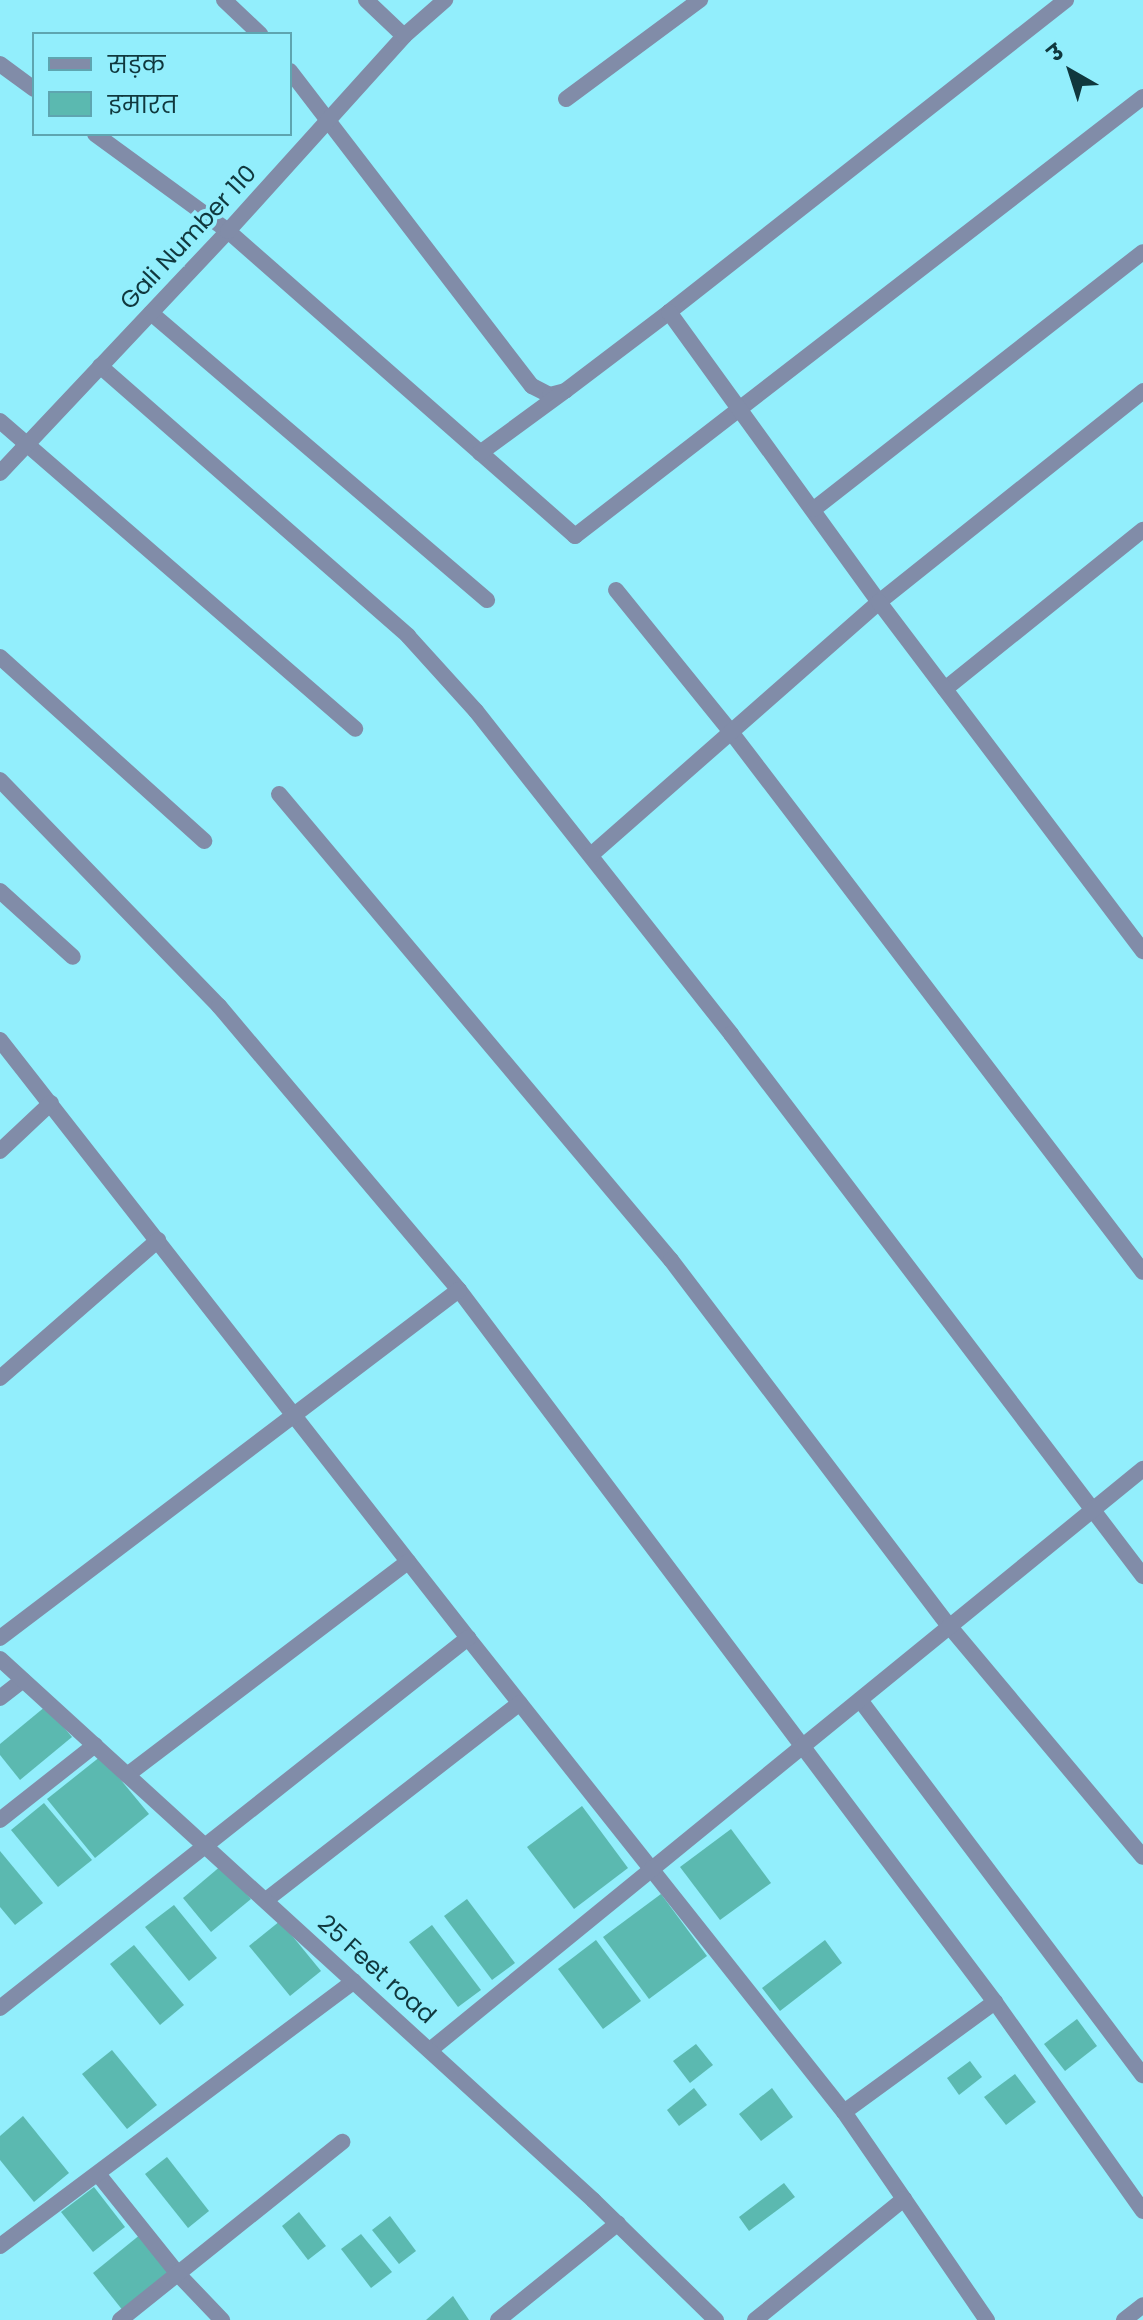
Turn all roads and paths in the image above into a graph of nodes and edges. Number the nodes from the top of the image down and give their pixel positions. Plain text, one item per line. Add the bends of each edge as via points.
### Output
1 (224, 0) edge
2 (366, 0) edge
3 (445, 0) edge
4 (700, 0) edge
5 (1066, 0) edge
6 (258, 32) edge
7 (404, 36) junction
8 (0, 64) edge
9 (292, 73) edge
10 (32, 88) edge
11 (1143, 97) edge
12 (566, 99) dead end
13 (329, 117) junction
14 (98, 136) edge
15 (228, 231) junction
16 (1143, 252) edge
17 (669, 312) junction
18 (151, 313) junction
19 (100, 366) junction
20 (565, 391) junction
21 (1143, 391) edge
22 (739, 408) junction
23 (0, 421) edge
24 (28, 443) junction
25 (480, 453) junction
26 (0, 473) edge
27 (814, 509) junction
28 (1143, 530) edge
29 (616, 590) dead end
30 (487, 600) dead end
31 (879, 602) junction
32 (0, 657) edge
33 (945, 689) junction
34 (355, 729) dead end
35 (731, 732) junction
36 (0, 780) edge
37 (279, 794) dead end
38 (204, 841) dead end
39 (591, 855) junction
40 (0, 891) edge
41 (1143, 951) edge
42 (73, 957) dead end
43 (0, 1040) edge
44 (51, 1103) junction
45 (0, 1151) edge
46 (158, 1240) junction
47 (1143, 1272) edge
48 (459, 1290) junction
49 (0, 1378) edge
50 (294, 1415) junction
51 (1143, 1469) edge
52 (1094, 1509) junction
53 (408, 1562) junction
54 (1143, 1576) edge
55 (950, 1627) junction
56 (0, 1638) edge
57 (468, 1638) junction
58 (0, 1659) edge
59 (23, 1680) junction
60 (0, 1698) edge
61 (860, 1700) junction
62 (520, 1703) junction
63 (95, 1745) junction
64 (804, 1746) junction
65 (127, 1775) junction
66 (0, 1820) edge
67 (205, 1845) junction
68 (1143, 1857) edge
69 (654, 1868) junction
70 (266, 1900) junction
71 (354, 1981) junction
72 (995, 2002) junction
73 (0, 2008) edge
74 (430, 2050) junction
75 (1143, 2075) edge
76 (844, 2112) junction
77 (342, 2142) dead end
78 (98, 2174) junction
79 (904, 2199) junction
80 (1143, 2211) edge
81 (618, 2223) junction
82 (0, 2246) edge
83 (178, 2274) junction
84 (1143, 2305) edge
85 (120, 2320) edge
86 (222, 2320) edge
87 (498, 2320) edge
88 (716, 2320) edge
89 (755, 2320) edge
90 (987, 2320) edge
91 (1124, 2320) edge

1 - 6 street
2 - 7 street
3 - 7 street, Gali Number 110
4 - 12 street
5 - 17 street
7 - 13 street, Gali Number 110
8 - 10 street
9 - 13 street
11 - 22 street
13 - 15 street, Gali Number 110
13 - 20 street via 532,386 550,395
14 - 15 street
15 - 18 street, Gali Number 110
15 - 25 street
16 - 27 street
17 - 20 street
17 - 22 street
18 - 19 street, Gali Number 110
18 - 30 street
19 - 24 street, Gali Number 110
19 - 39 street via 408,636 476,711
20 - 25 street
21 - 31 street
22 - 25 street via 575,536
22 - 27 street
23 - 24 street
24 - 26 street, Gali Number 110
24 - 34 street
27 - 31 street
28 - 33 street
29 - 35 street
31 - 33 street
31 - 35 street
32 - 38 street
33 - 41 street
35 - 39 street
35 - 47 street
36 - 48 street via 219,1006
37 - 55 street via 671,1260
39 - 52 street
40 - 42 street
43 - 44 street
44 - 45 street
44 - 46 street
46 - 49 street
46 - 50 street
48 - 50 street
48 - 64 street
50 - 53 street
50 - 56 street
51 - 52 street
52 - 54 street
52 - 55 street
53 - 57 street
53 - 65 street
55 - 61 street
55 - 68 street
57 - 62 street
57 - 67 street
58 - 59 street, 25 Feet road
59 - 60 street
59 - 63 street, 25 Feet road
61 - 64 street
61 - 75 street
62 - 69 street
62 - 70 street
63 - 65 street, 25 Feet road
63 - 66 street
64 - 69 street
64 - 72 street
65 - 67 street, 25 Feet road
67 - 70 street, 25 Feet road
67 - 73 street
69 - 74 street
69 - 76 street
70 - 71 street, 25 Feet road
71 - 74 street, 25 Feet road
71 - 78 street
72 - 76 street
72 - 80 street
74 - 81 street, 25 Feet road
76 - 79 street
77 - 83 street
78 - 82 street
78 - 83 street
79 - 89 street
79 - 90 street
81 - 87 street
81 - 88 street, 25 Feet road
83 - 85 street
83 - 86 street
84 - 91 street

